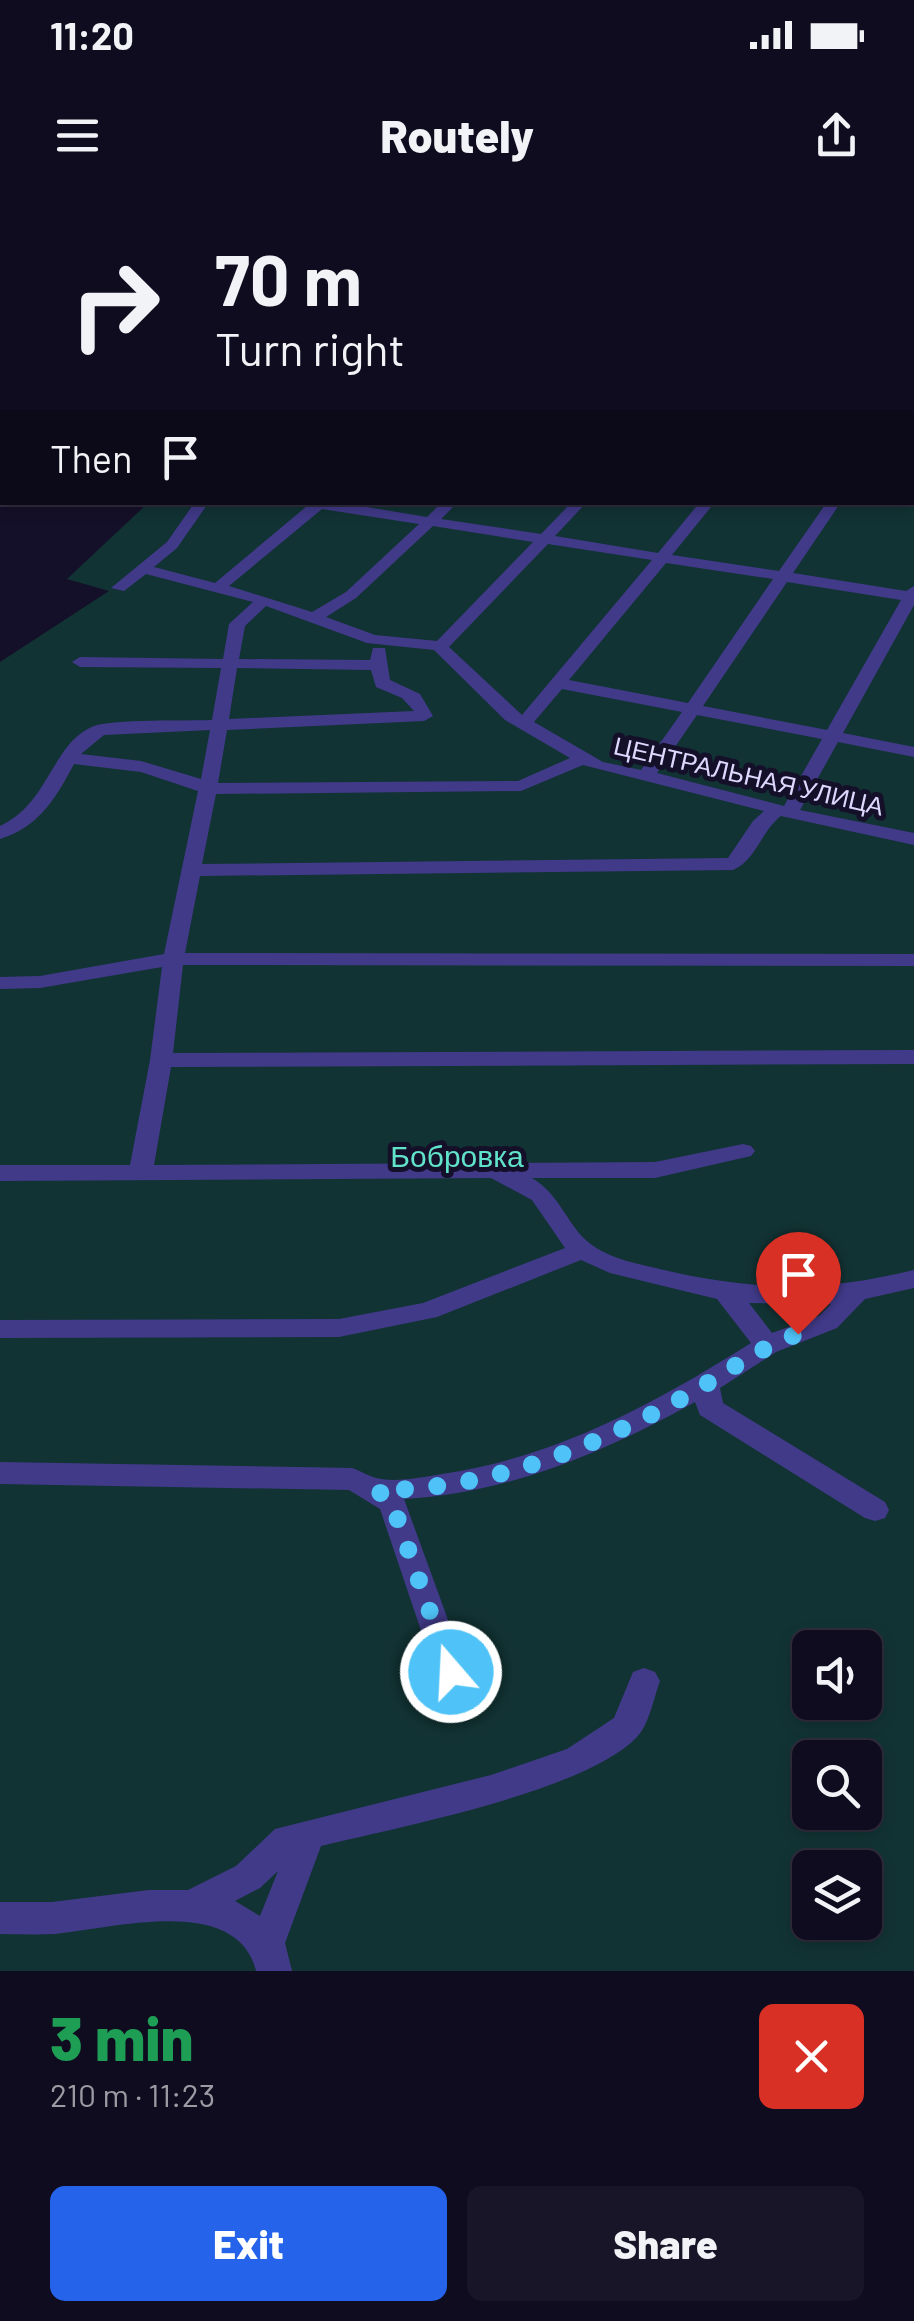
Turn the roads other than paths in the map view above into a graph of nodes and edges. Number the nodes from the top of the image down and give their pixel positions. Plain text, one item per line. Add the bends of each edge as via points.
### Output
1 (200, 505) edge
2 (314, 505) edge
3 (330, 505) edge
4 (449, 505) edge
5 (577, 505) edge
6 (706, 505) edge
7 (832, 505) edge
8 (432, 520) junction
9 (546, 538) junction
10 (662, 558) junction
11 (145, 570) junction
12 (784, 576) junction
13 (219, 587) junction
14 (118, 588) dead end
15 (913, 595) edge
16 (264, 600) junction
17 (315, 617) junction
18 (373, 640) junction
19 (440, 647) junction
20 (230, 661) junction
21 (80, 662) dead end
22 (378, 665) junction
23 (559, 683) junction
24 (692, 706) junction
25 (218, 724) junction
26 (524, 724) junction
27 (833, 734) junction
28 (914, 752) edge
29 (587, 758) junction
30 (71, 759) junction
31 (645, 778) junction
32 (208, 788) junction
33 (783, 812) junction
34 (0, 832) edge
35 (914, 838) edge
36 (191, 870) junction
37 (172, 959) junction
38 (914, 960) edge
39 (0, 983) edge
40 (914, 1057) edge
41 (161, 1060) junction
42 (742, 1150) dead end
43 (494, 1170) junction
44 (141, 1171) junction
45 (0, 1173) edge
46 (583, 1250) junction
47 (914, 1279) edge
48 (728, 1294) junction
49 (855, 1295) junction
50 (0, 1328) edge
51 (767, 1345) junction
52 (706, 1384) junction
53 (0, 1473) edge
54 (377, 1490) junction
55 (875, 1510) dead end
56 (451, 1672) dead end
57 (644, 1681) dead end
58 (310, 1834) junction
59 (191, 1906) junction
60 (0, 1918) edge
61 (271, 1957) edge

1 - 11 street via 179,538
2 - 13 street
3 - 8 street
4 - 8 street
5 - 9 street
6 - 10 street
7 - 12 street
8 - 9 street
8 - 17 street via 350,595
9 - 10 street
9 - 19 street
10 - 12 street
10 - 23 street
11 - 13 street
11 - 14 street
12 - 15 street
12 - 24 street
13 - 16 street
15 - 27 street
16 - 17 street
16 - 20 street via 237,624
17 - 18 street
18 - 19 street
18 - 22 street
19 - 26 street, ЦЕНТРАЛЬНАЯ УЛИЦА
20 - 21 street
20 - 22 street
20 - 25 street
22 - 25 street via 382,683 408,693 424,716
23 - 24 street
23 - 26 street
24 - 27 street
24 - 31 street
25 - 30 street via 100,730 84,737
25 - 32 street
26 - 29 street, ЦЕНТРАЛЬНАЯ УЛИЦА
27 - 28 street
27 - 33 street
29 - 31 street, ЦЕНТРАЛЬНАЯ УЛИЦА
29 - 32 street via 521,786
30 - 32 street via 162,770
30 - 34 street via 38,813
31 - 33 street, ЦЕНТРАЛЬНАЯ УЛИЦА
32 - 36 street
33 - 35 street, ЦЕНТРАЛЬНАЯ УЛИЦА
33 - 36 street via 760,821 744,856 733,864
36 - 37 street
37 - 38 street
37 - 39 street
37 - 41 street
40 - 41 street
41 - 44 street
42 - 43 street via 656,1170
43 - 44 street
43 - 46 street via 546,1200
44 - 45 street
46 - 48 street via 606,1265
46 - 50 street via 428,1311 338,1328
47 - 49 street
48 - 49 street
48 - 51 street
49 - 51 street via 828,1322
51 - 52 street
52 - 54 street via 558,1457 458,1485
52 - 55 street via 710,1408
53 - 54 street via 352,1480
54 - 56 street via 392,1503
57 - 58 street via 627,1727 578,1759 492,1789
58 - 59 street via 288,1840 248,1878
58 - 61 street
59 - 60 street
59 - 61 street via 234,1917

